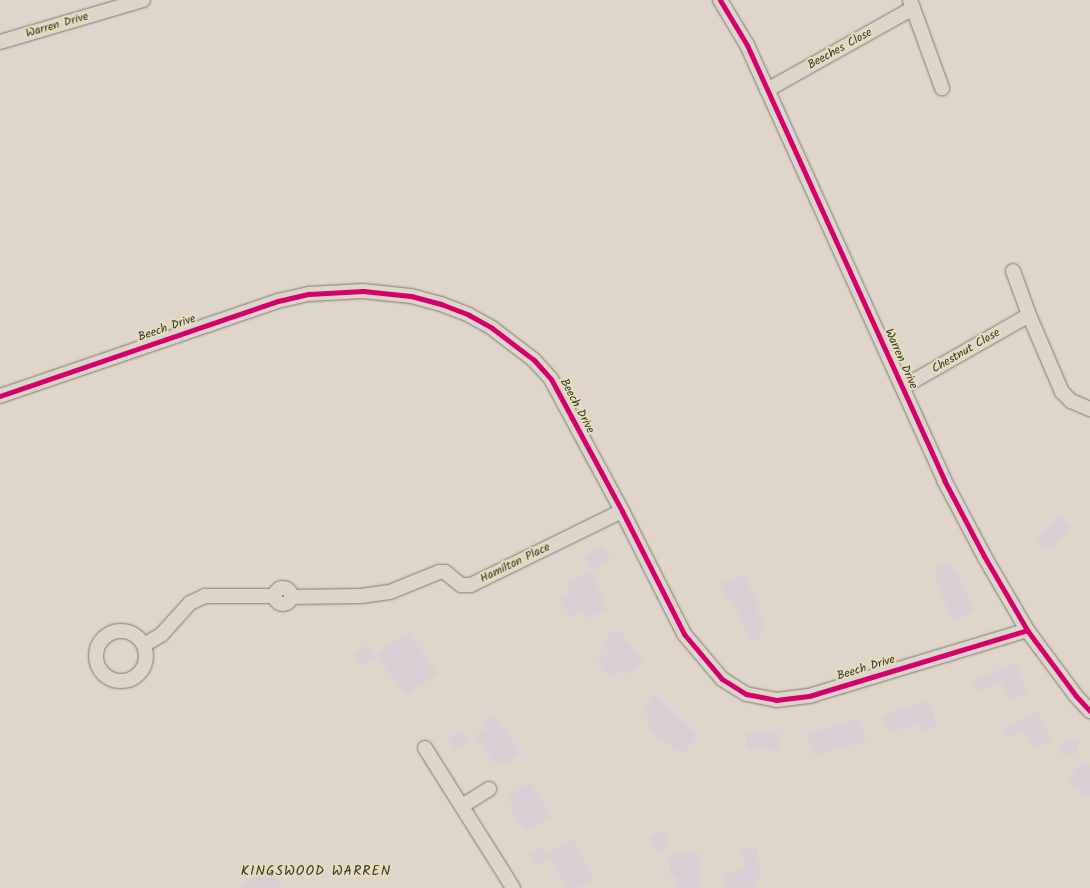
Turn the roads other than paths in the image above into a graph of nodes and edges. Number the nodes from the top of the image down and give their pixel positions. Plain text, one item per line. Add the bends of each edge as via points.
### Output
1 (143, 0) edge
2 (720, 0) edge
3 (912, 4) edge
4 (0, 42) edge
5 (942, 88) dead end
6 (767, 90) junction
7 (1013, 271) dead end
8 (1029, 315) junction
9 (903, 388) junction
10 (0, 396) edge
11 (1090, 410) edge
12 (622, 511) junction
13 (1027, 630) junction
14 (144, 645) dead end
15 (1090, 711) edge
16 (425, 748) dead end
17 (490, 789) dead end
18 (462, 806) junction
19 (513, 888) edge

1 - 4 street, Warren Drive
2 - 6 street, Warren Drive via 747,45
3 - 5 street, Beeches Close
3 - 6 street, Beeches Close
6 - 9 street, Warren Drive
7 - 8 street
8 - 9 street, Chestnut Close
8 - 11 street via 1062,392 1071,401
9 - 13 street, Warren Drive via 944,480
10 - 12 street, Beech Drive via 278,301 309,294 363,291 410,296 469,315 534,360 551,379
12 - 13 street, Beech Drive via 684,634 722,679 746,694 776,700 809,696
12 - 14 street, Hamilton Place via 471,585 461,585 444,572 439,572 390,592 362,596 291,597 283,588 274,596 205,596 190,603 162,634
13 - 15 street, Warren Drive
16 - 18 street
17 - 18 street
18 - 19 street

